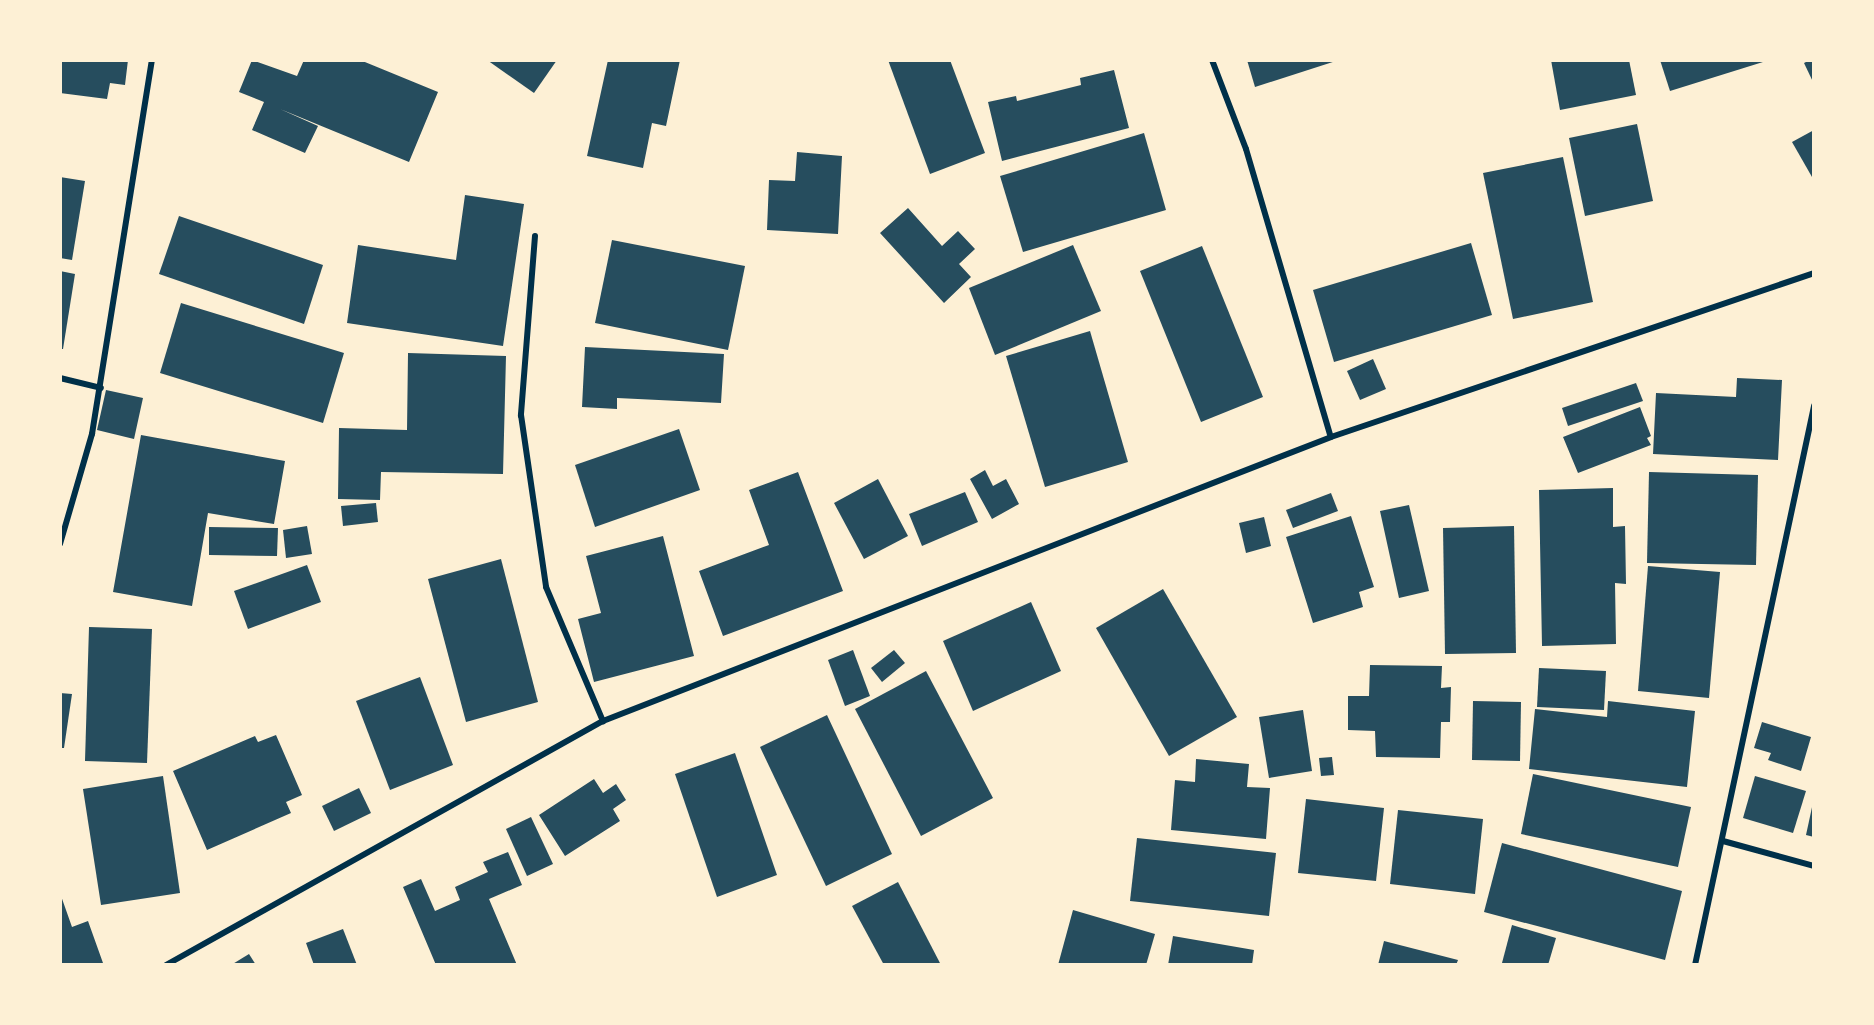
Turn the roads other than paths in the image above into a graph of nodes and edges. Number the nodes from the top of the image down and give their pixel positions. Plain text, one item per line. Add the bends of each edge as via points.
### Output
1 (152, 60) edge
2 (1212, 60) edge
3 (535, 236) dead end
4 (1814, 273) edge
5 (60, 378) edge
6 (101, 388) junction
7 (1814, 406) edge
8 (1331, 437) junction
9 (60, 544) edge
10 (603, 721) junction
11 (1723, 841) junction
12 (1814, 866) edge
13 (166, 965) edge
14 (1695, 965) edge

1 - 6 street
2 - 8 street via 1246,149
3 - 10 street via 521,415 546,587
4 - 8 street
5 - 6 street
6 - 9 street
7 - 11 street
8 - 10 street
10 - 13 street
11 - 12 street
11 - 14 street

